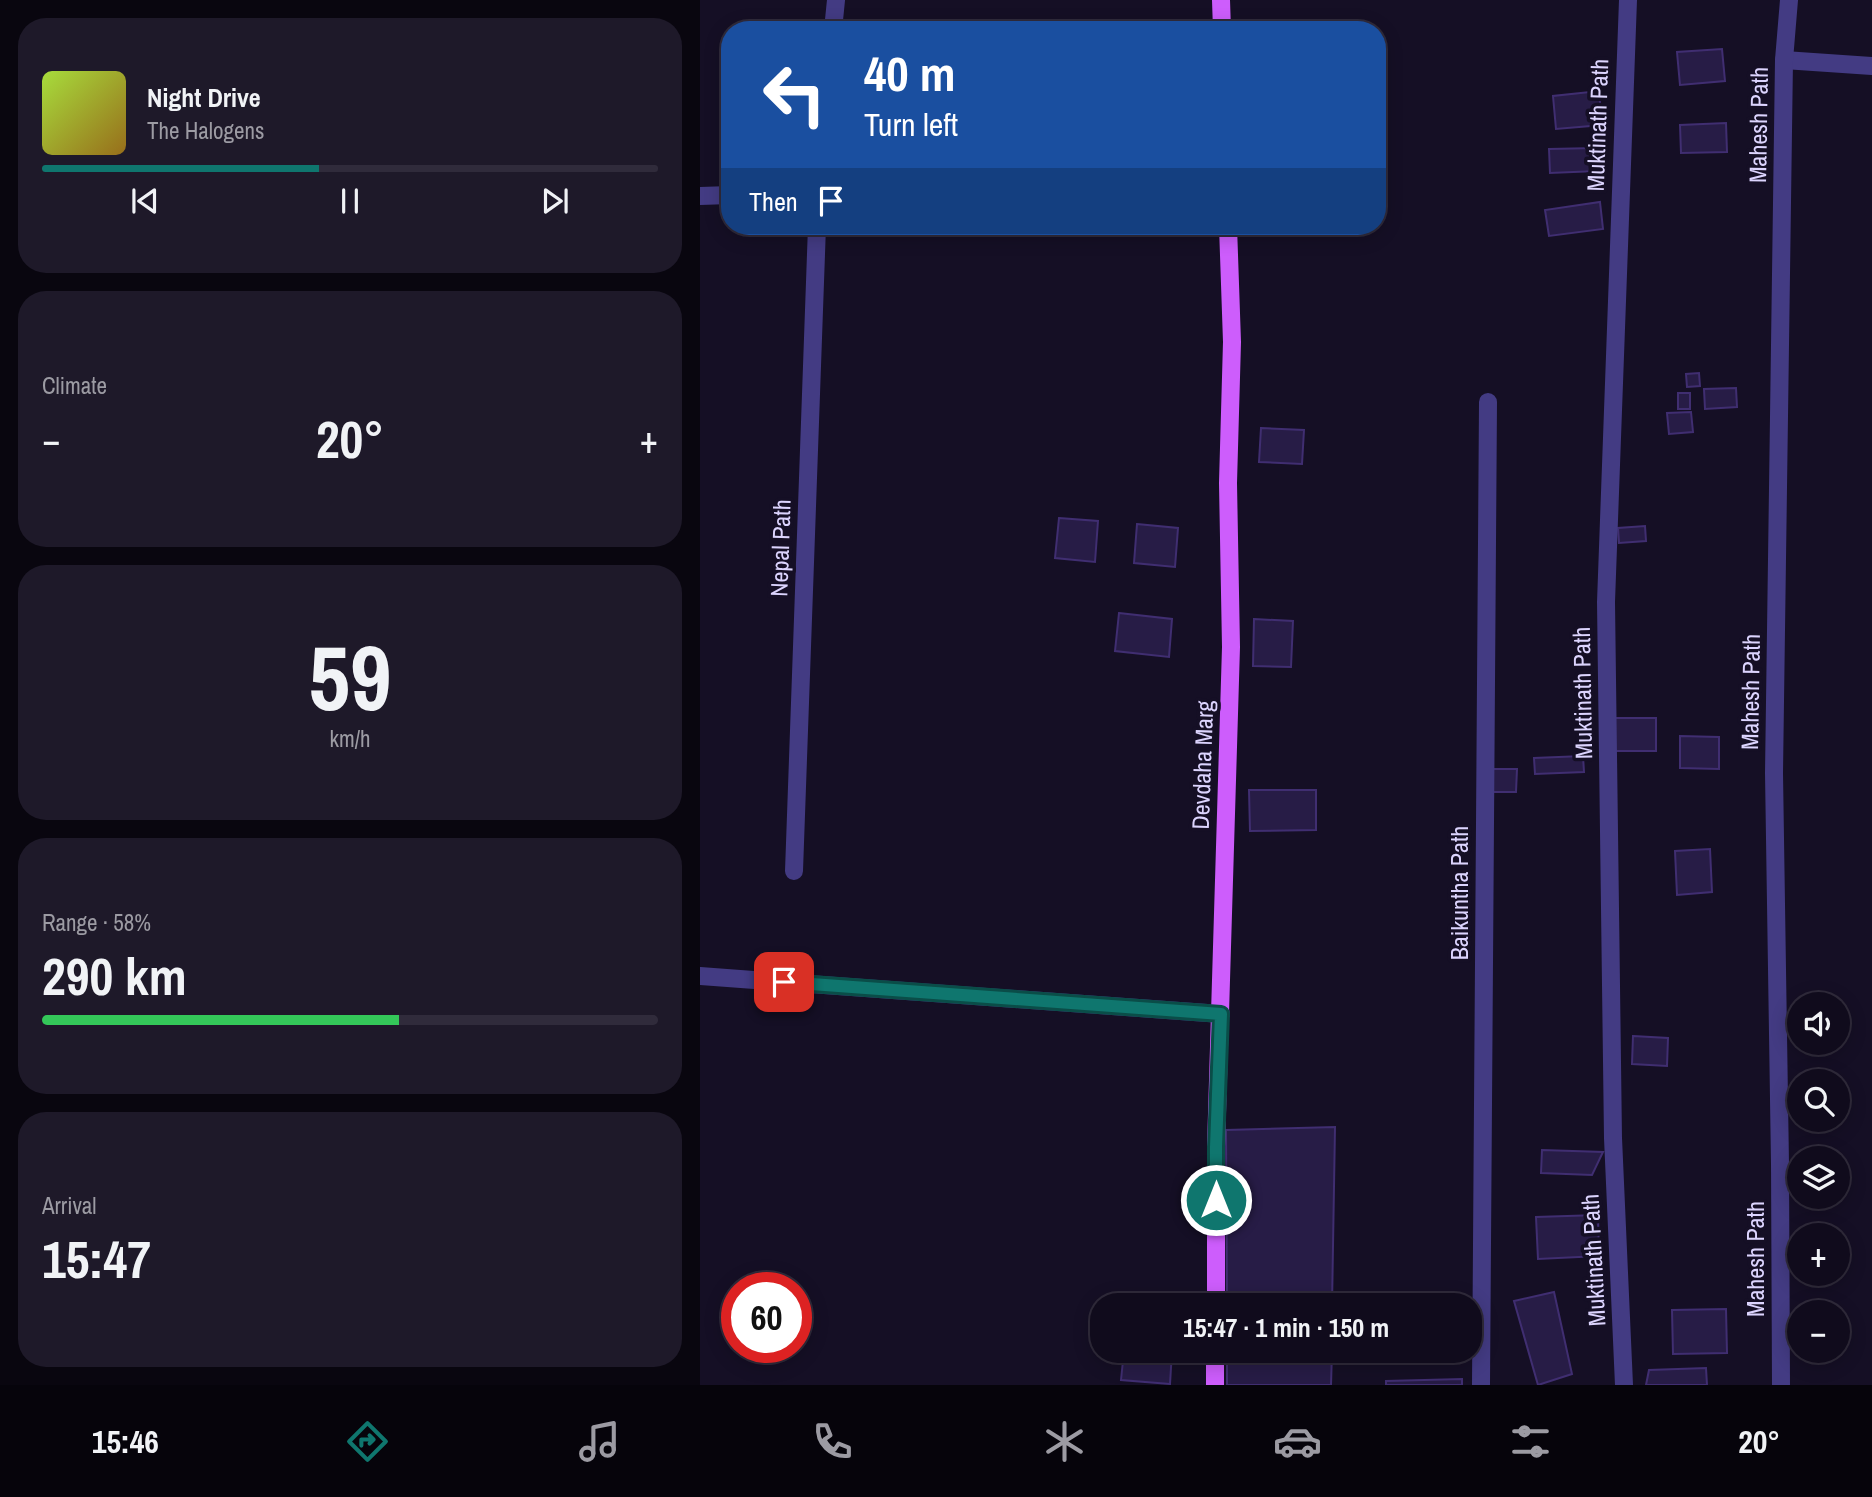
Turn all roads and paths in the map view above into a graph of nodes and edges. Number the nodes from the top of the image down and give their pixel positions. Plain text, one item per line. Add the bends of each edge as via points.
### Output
1 (836, 0) edge
2 (1221, 0) edge
3 (1628, 0) edge
4 (1789, 0) edge
5 (835, 21) edge
6 (1222, 21) edge
7 (1784, 60) junction
8 (1872, 66) edge
9 (721, 195) edge
10 (700, 196) edge
11 (817, 235) edge
12 (1228, 235) edge
13 (1488, 402) dead end
14 (794, 871) dead end
15 (700, 976) edge
16 (1221, 1014) junction
17 (1216, 1293) edge
18 (1215, 1363) edge
19 (1215, 1385) edge
20 (1481, 1385) edge
21 (1624, 1385) edge
22 (1781, 1385) edge

1 - 5 street
2 - 6 main road
3 - 21 street, Muktinath Path via 1606,602 1613,1138
4 - 7 street, Mahesh Path
7 - 8 street
7 - 22 street, Mahesh Path via 1774,773
9 - 10 street
11 - 14 street, Nepal Path
12 - 16 main road, Devdaha Marg via 1231,647
13 - 20 street, Baikuntha Path
15 - 16 street
16 - 17 main road, Devdaha Marg
18 - 19 main road

